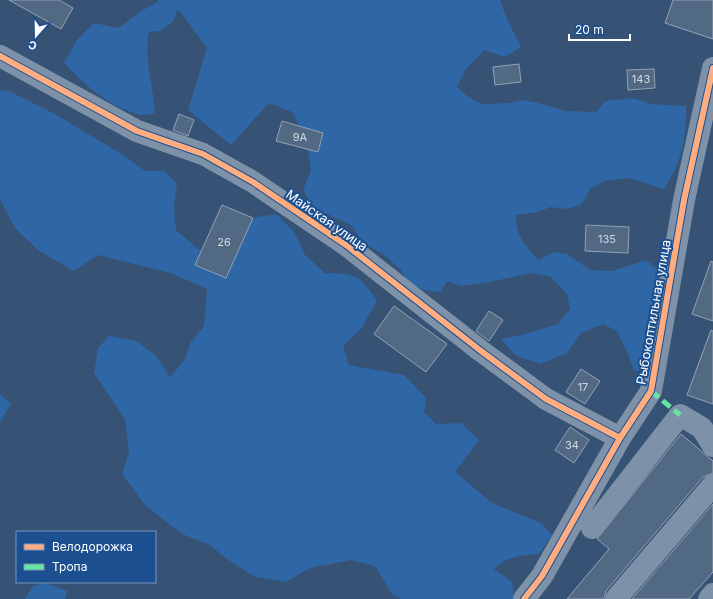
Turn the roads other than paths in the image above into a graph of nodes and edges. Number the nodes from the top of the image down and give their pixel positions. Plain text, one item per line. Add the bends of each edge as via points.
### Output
1 (0, 56) edge
2 (713, 68) edge
3 (620, 438) junction
4 (713, 444) edge
5 (713, 485) edge
6 (592, 528) dead end
7 (713, 594) edge
8 (524, 599) edge
9 (616, 599) edge
10 (709, 599) edge

1 - 3 street, Майская улица via 137,131 203,154 253,182 346,245 546,399
2 - 3 street, Рыбокоптильная улица via 684,200 651,391
3 - 8 street, Рыбокоптильная улица via 542,576
4 - 6 street via 702,428 680,415
5 - 9 street
7 - 10 street

